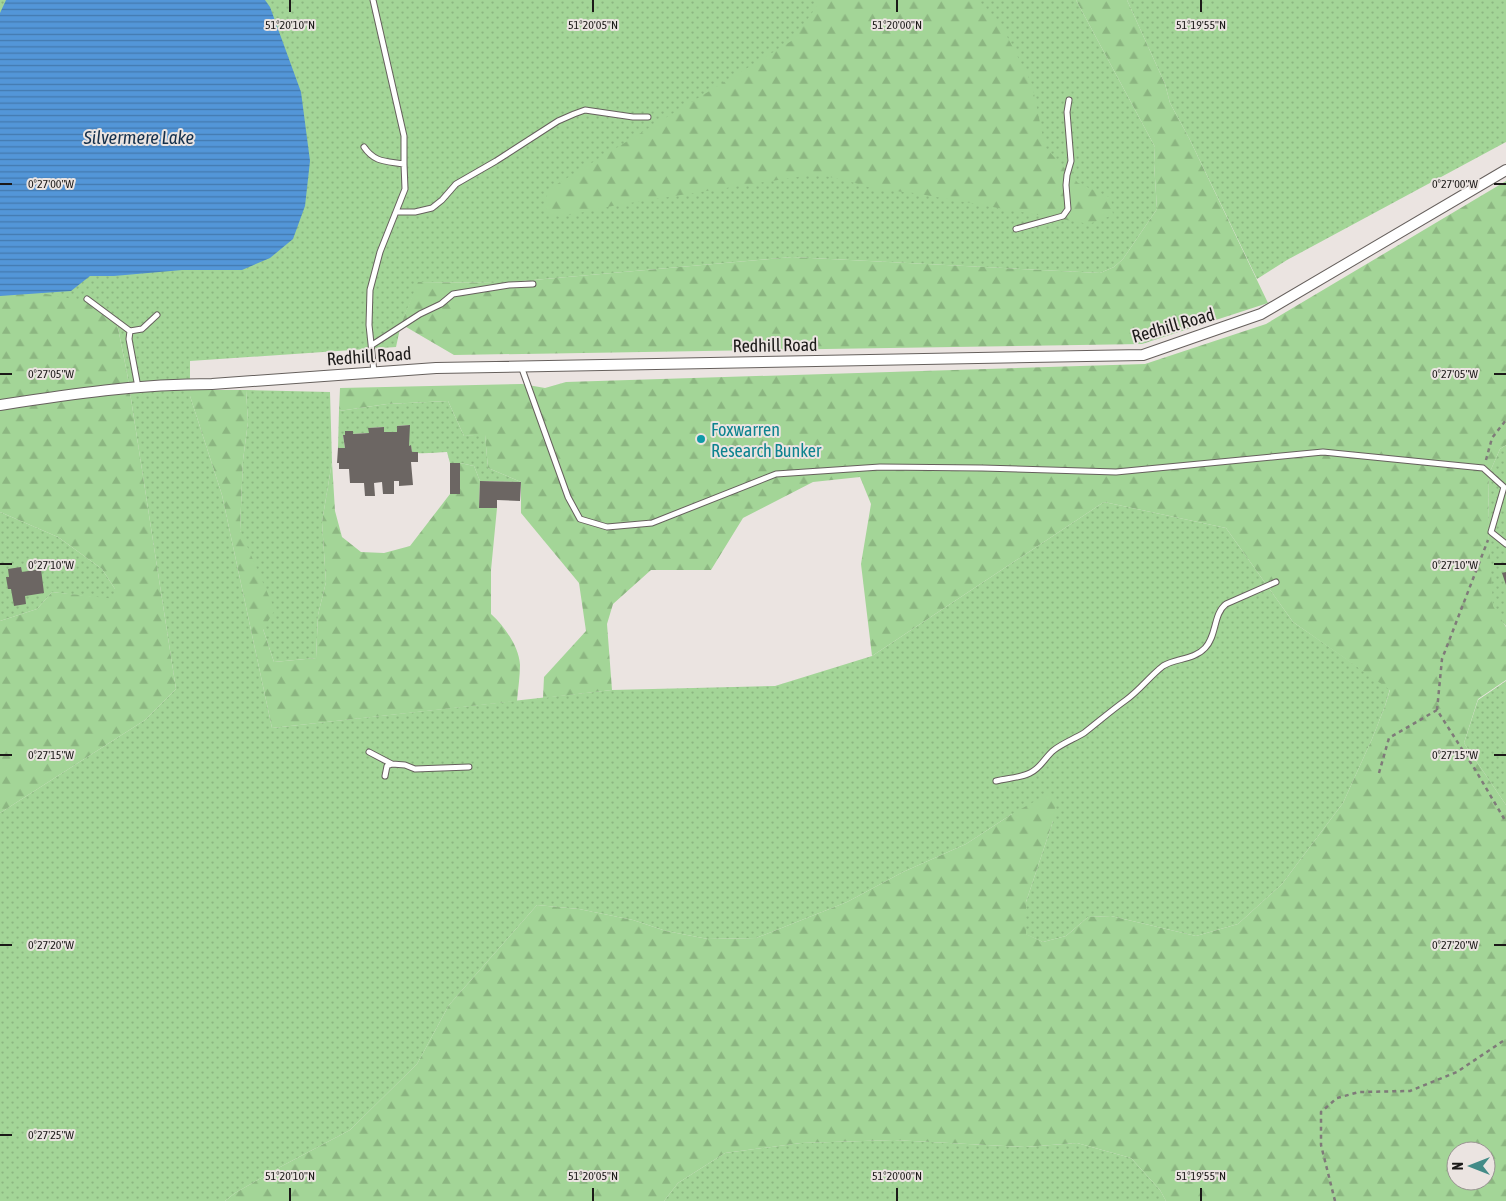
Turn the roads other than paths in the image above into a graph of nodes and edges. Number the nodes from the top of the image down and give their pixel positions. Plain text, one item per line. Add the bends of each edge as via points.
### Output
1 (373, 0) edge
2 (1069, 100) dead end
3 (648, 117) dead end
4 (364, 147) dead end
5 (404, 164) junction
6 (1506, 170) edge
7 (396, 212) junction
8 (1016, 229) dead end
9 (534, 284) dead end
10 (87, 299) dead end
11 (157, 315) dead end
12 (130, 331) junction
13 (372, 345) junction
14 (521, 366) junction
15 (374, 372) junction
16 (138, 382) dead end
17 (0, 405) edge
18 (1506, 544) edge
19 (1276, 582) dead end
20 (369, 752) dead end
21 (392, 764) junction
22 (469, 767) dead end
23 (385, 776) dead end
24 (996, 781) dead end

1 - 5 lane via 404,136
2 - 8 lane via 1071,160 1066,185 1068,209 1063,216
3 - 7 lane via 585,110 574,114 456,184 432,208
4 - 5 lane via 370,156
5 - 7 lane via 405,189
6 - 14 street, Redhill Road via 1262,314 1143,355
7 - 13 lane via 380,252 370,290
9 - 13 lane via 452,294 441,304
10 - 12 lane
11 - 12 lane via 142,329
12 - 16 lane
13 - 15 lane
14 - 15 street, Redhill Road
14 - 18 lane via 568,497 580,519 607,527 652,523 776,474 861,468 1116,472 1323,452 1483,468 1504,487 1491,532
15 - 17 street, Redhill Road via 113,388
19 - 24 lane via 1226,604 1220,610 1211,639 1204,649 1165,665 1084,732 1052,751 1035,770
20 - 21 lane
21 - 22 lane via 415,769
21 - 23 lane via 387,766

